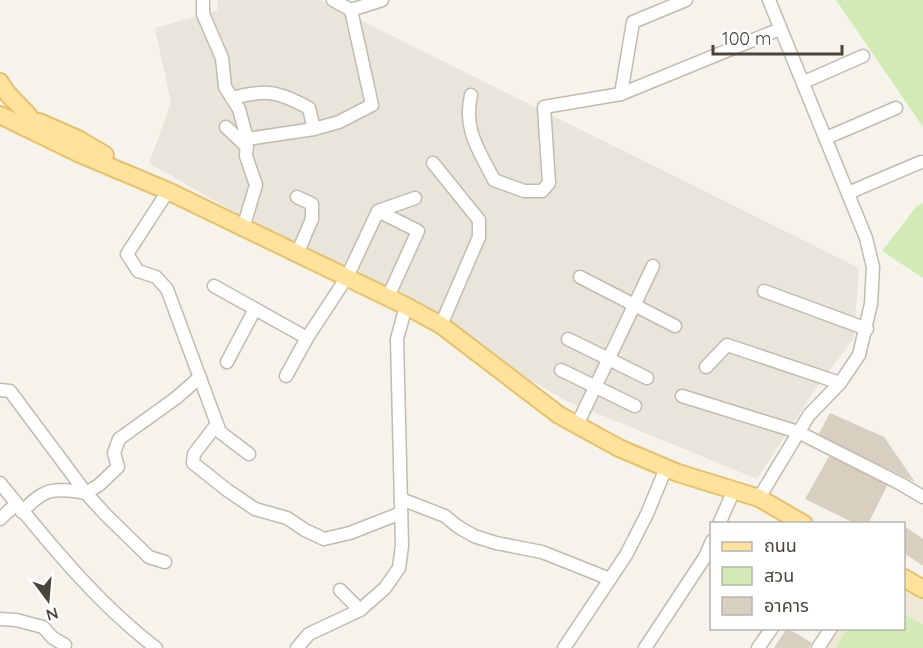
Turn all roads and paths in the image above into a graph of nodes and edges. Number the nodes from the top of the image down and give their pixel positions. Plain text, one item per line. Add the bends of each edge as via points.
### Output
1 (203, 0) edge
2 (333, 0) edge
3 (382, 0) edge
4 (686, 0) edge
5 (769, 0) edge
6 (351, 9) junction
7 (780, 28) junction
8 (863, 56) dead end
9 (0, 81) edge
10 (804, 82) junction
11 (621, 94) junction
12 (471, 95) dead end
13 (232, 98) junction
14 (1, 108) edge
15 (896, 108) dead end
16 (29, 116) junction
17 (226, 127) dead end
18 (315, 129) junction
19 (51, 134) junction
20 (826, 138) junction
21 (247, 143) junction
22 (921, 162) dead end
23 (433, 164) dead end
24 (168, 191) junction
25 (848, 193) junction
26 (297, 197) dead end
27 (415, 198) dead end
28 (378, 211) junction
29 (243, 228) junction
30 (297, 254) junction
31 (653, 266) dead end
32 (347, 277) junction
33 (580, 277) dead end
34 (214, 286) dead end
35 (764, 291) dead end
36 (388, 297) junction
37 (634, 305) junction
38 (405, 306) junction
39 (255, 309) junction
40 (441, 325) junction
41 (675, 326) dead end
42 (867, 329) junction
43 (307, 338) junction
44 (568, 339) dead end
45 (608, 359) junction
46 (227, 362) dead end
47 (706, 367) dead end
48 (561, 370) dead end
49 (286, 376) dead end
50 (200, 377) junction
51 (647, 378) dead end
52 (840, 383) junction
53 (595, 386) junction
54 (0, 390) edge
55 (682, 396) dead end
56 (635, 406) dead end
57 (217, 424) junction
58 (577, 425) junction
59 (798, 432) junction
60 (249, 454) dead end
61 (666, 468) junction
62 (0, 483) edge
63 (734, 490) junction
64 (86, 493) junction
65 (923, 497) edge
66 (759, 498) junction
67 (401, 499) junction
68 (19, 508) junction
69 (401, 513) junction
70 (0, 519) edge
71 (720, 522) edge
72 (801, 522) edge
73 (710, 544) edge
74 (165, 562) dead end
75 (610, 579) junction
76 (905, 579) edge
77 (923, 589) edge
78 (340, 590) dead end
79 (360, 610) junction
80 (0, 619) edge
81 (771, 630) edge
82 (830, 630) edge
83 (65, 645) dead end
84 (156, 648) edge
85 (297, 648) edge
86 (564, 648) edge
87 (645, 648) edge
88 (759, 648) edge
89 (818, 648) edge

1 - 13 street via 202,14 222,58 225,87
2 - 6 street
3 - 6 street
4 - 11 street via 633,22
5 - 7 street
6 - 18 street via 372,105
7 - 10 street
7 - 11 street
8 - 10 street
9 - 16 main road
10 - 20 street
11 - 12 street via 544,107 549,183 542,191 524,191 494,180 473,143 468,109
13 - 18 street via 266,91 287,96 309,108
13 - 21 street via 239,109
14 - 16 main road
14 - 19 main road
15 - 20 street
16 - 19 main road
17 - 21 street
18 - 21 street
19 - 24 main road
20 - 25 street
21 - 29 street via 246,156 256,185
22 - 25 street
23 - 40 street via 479,220 479,237
24 - 29 main road
24 - 50 street via 128,254 138,271 156,277 167,289
25 - 42 street via 873,267
26 - 30 street via 312,204 312,219
27 - 28 street
28 - 32 street
28 - 36 street via 418,231
29 - 30 main road
30 - 32 main road
31 - 37 street
32 - 36 main road
32 - 43 street
33 - 37 street
34 - 39 street
35 - 42 street
36 - 38 main road
37 - 41 street
37 - 45 street
38 - 40 main road
38 - 67 street via 397,339
39 - 43 street
39 - 46 street
40 - 58 main road
42 - 52 street via 859,355
43 - 49 street
44 - 45 street
45 - 51 street
45 - 53 street
47 - 52 street via 727,345
48 - 53 street
50 - 57 street
50 - 64 street via 119,439 114,453 118,467
52 - 59 street
53 - 56 street
53 - 58 street
54 - 64 street via 10,391
55 - 59 street
57 - 60 street via 220,432
57 - 69 street via 194,454 193,463 255,509 287,518 324,539
58 - 61 main road
59 - 65 street
59 - 66 street
61 - 63 main road
61 - 75 street via 642,524
62 - 68 street
63 - 66 main road
63 - 71 street
64 - 68 street via 61,489 38,494
64 - 74 street via 149,557
66 - 72 main road
67 - 69 street
67 - 75 street via 445,516 474,536 542,552
68 - 70 street
68 - 84 street via 86,585
69 - 79 street via 399,568 385,588
73 - 87 street
75 - 86 street
76 - 77 main road
78 - 79 street
79 - 85 street via 309,634
80 - 83 street via 43,627
81 - 88 street
82 - 89 street

